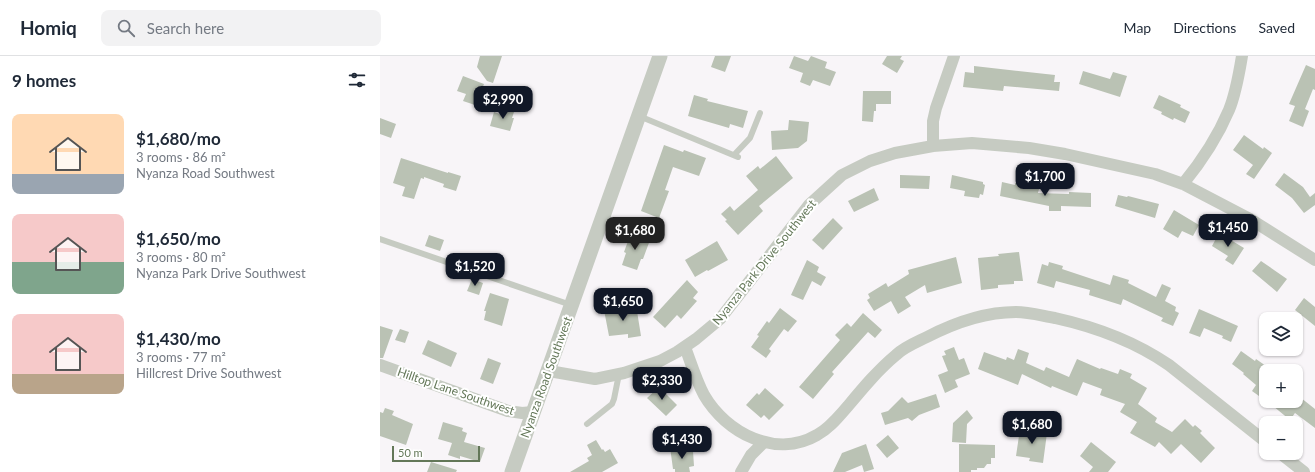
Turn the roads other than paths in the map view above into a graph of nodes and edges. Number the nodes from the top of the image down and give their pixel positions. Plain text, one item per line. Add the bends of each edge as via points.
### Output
1 (660, 56) edge
2 (954, 56) edge
3 (1242, 56) edge
4 (760, 113) dead end
5 (638, 116) junction
6 (933, 146) junction
7 (1183, 184) junction
8 (380, 239) edge
9 (1315, 260) edge
10 (571, 305) junction
11 (685, 347) junction
12 (380, 364) edge
13 (549, 371) junction
14 (619, 374) junction
15 (533, 412) junction
16 (587, 424) dead end
17 (1259, 436) edge
18 (764, 442) junction
19 (1289, 460) edge
20 (512, 472) edge
21 (740, 472) edge
22 (1304, 472) edge

1 - 5 street, Nyanza Road Southwest
2 - 6 street via 936,108
3 - 7 street via 1238,82 1224,122
4 - 5 lane via 750,138 736,156
5 - 10 street, Nyanza Road Southwest
6 - 7 street, Nyanza Park Drive Southwest via 972,143 1029,148 1155,174
6 - 11 street, Nyanza Park Drive Southwest via 895,153 870,161 842,175 809,205 720,319
7 - 9 street, Nyanza Park Drive Southwest via 1250,220
8 - 10 lane
10 - 13 street, Nyanza Road Southwest
11 - 14 street, Nyanza Park Drive Southwest via 660,361
11 - 18 street via 698,383 710,403 731,426
12 - 15 street, Hilltop Lane Southwest via 508,411
13 - 14 street, Nyanza Park Drive Southwest via 595,379
13 - 15 street, Nyanza Road Southwest
14 - 16 lane via 612,404
15 - 20 street, Nyanza Road Southwest
17 - 18 street via 1155,355 1115,335 1081,324 1016,312 990,315 942,329 898,353 884,365 838,418 817,435 806,440 781,444
18 - 21 street via 751,455
19 - 22 street

